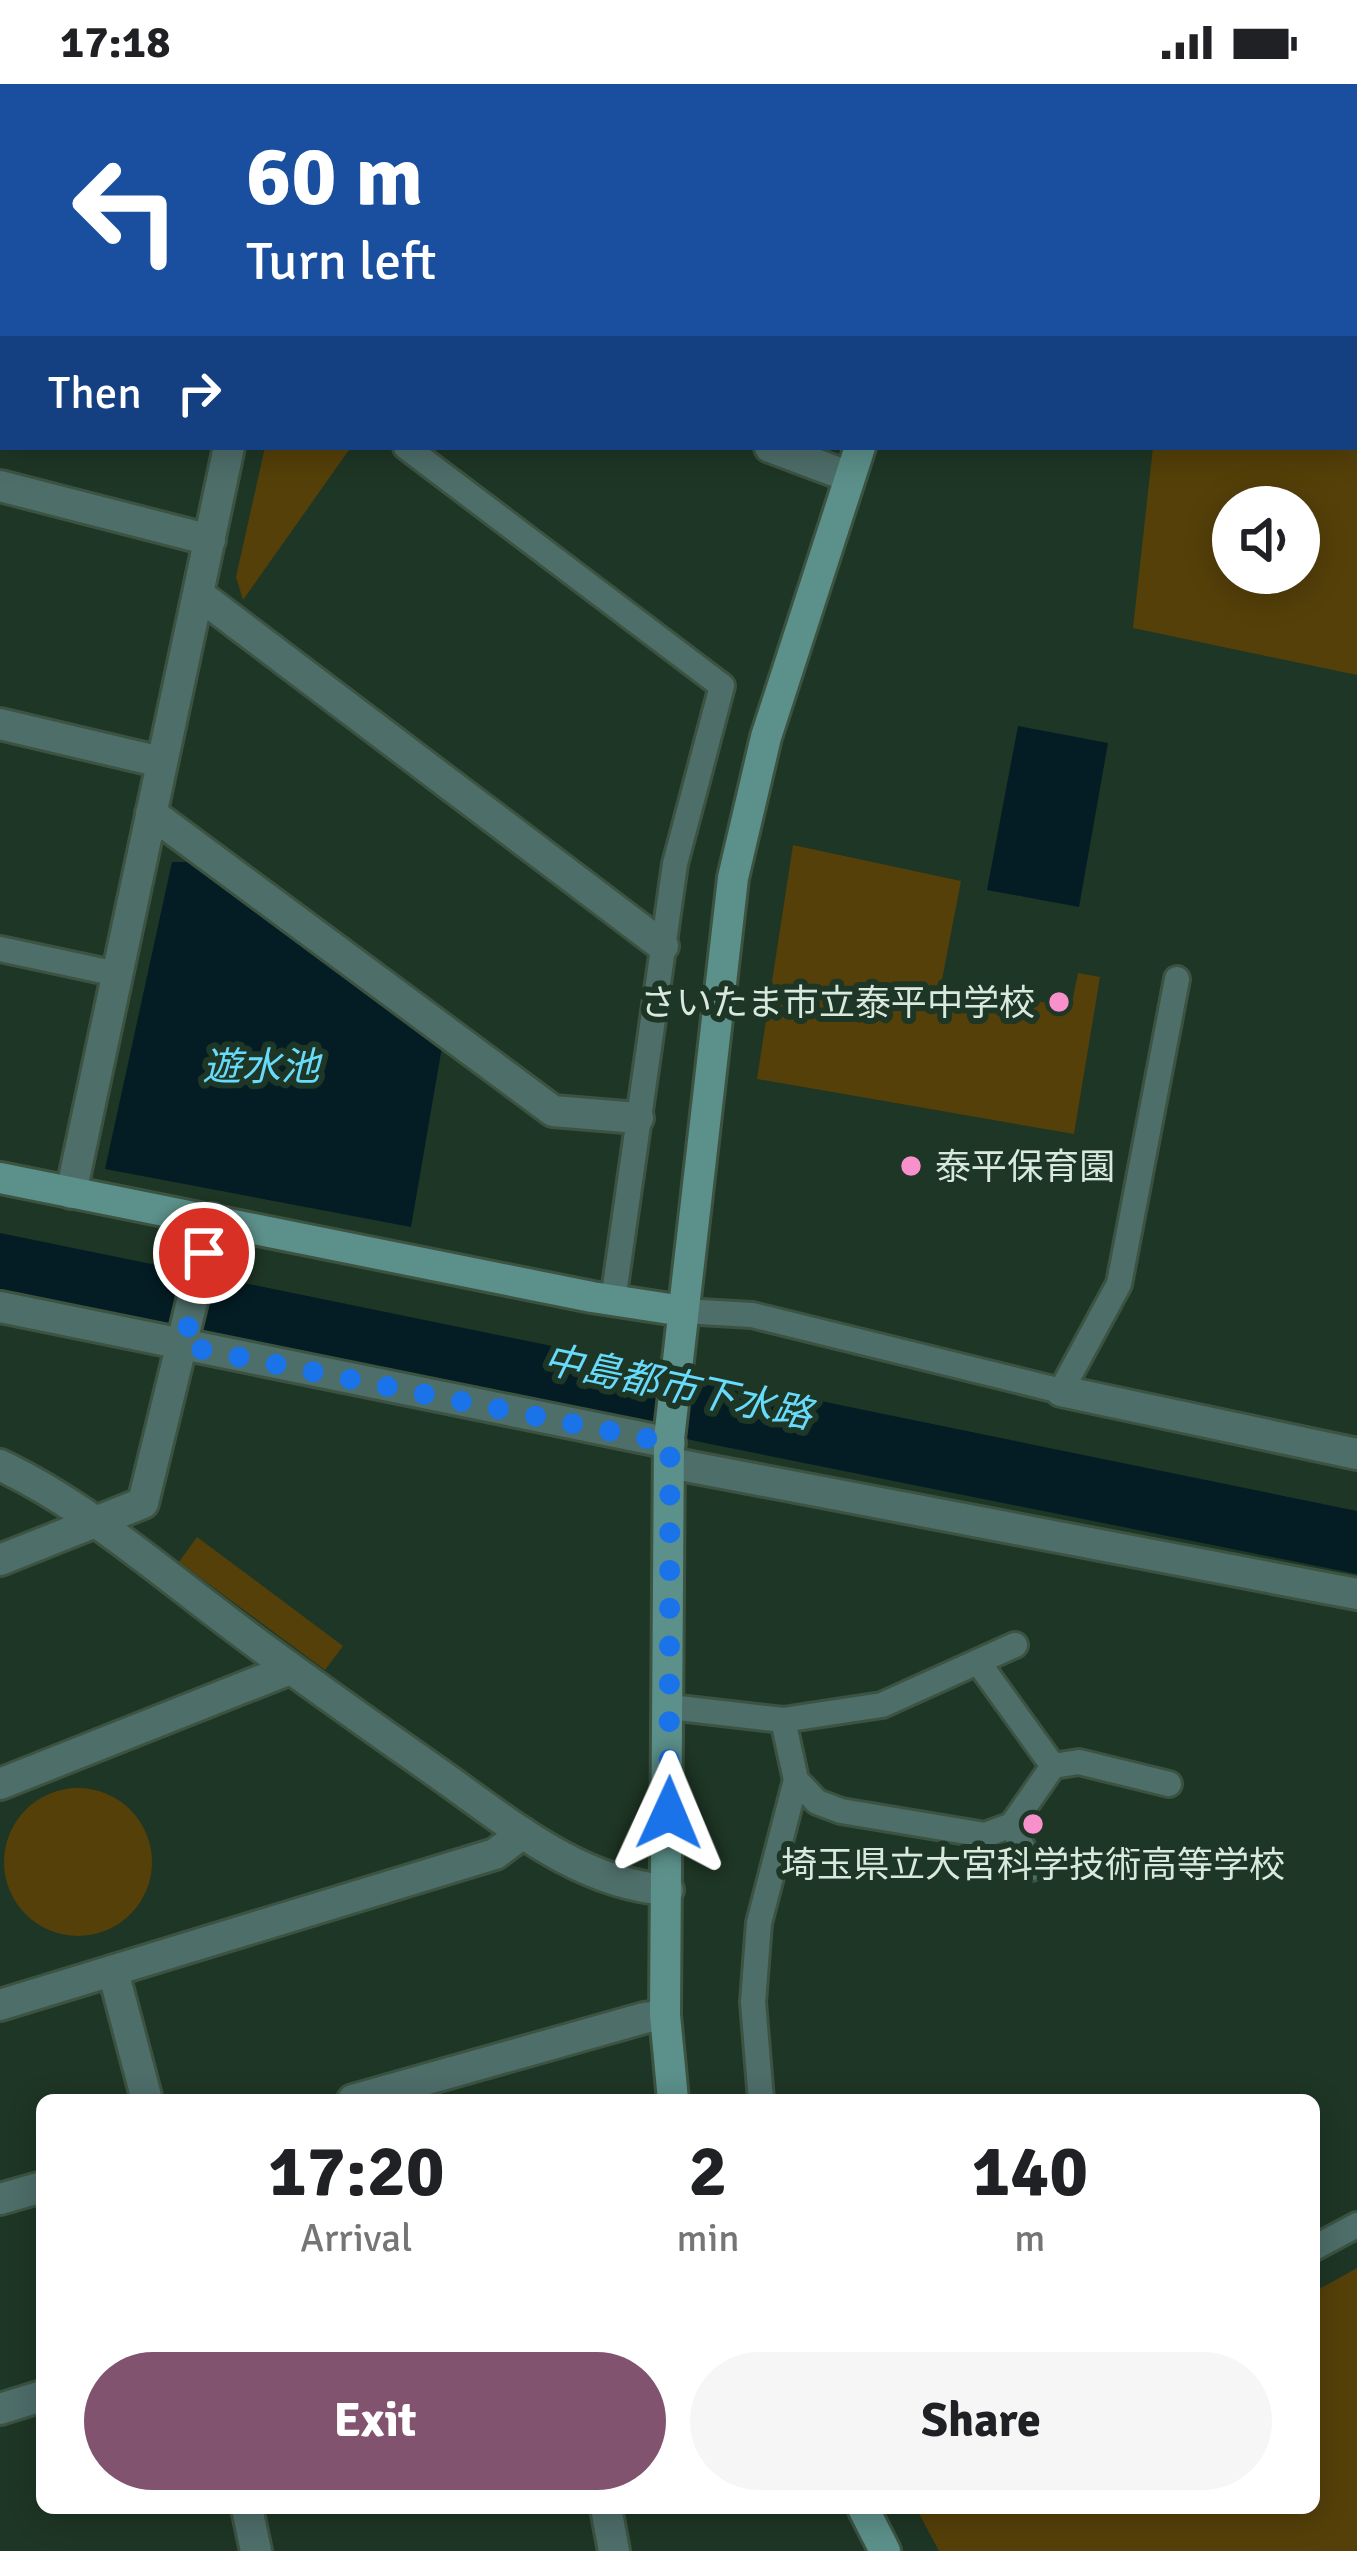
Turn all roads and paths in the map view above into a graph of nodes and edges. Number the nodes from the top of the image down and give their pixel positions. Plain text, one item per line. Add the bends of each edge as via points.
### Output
1 (229, 450) edge
2 (410, 450) edge
3 (787, 450) edge
4 (855, 462) edge
5 (0, 486) edge
6 (209, 540) junction
7 (198, 594) junction
8 (0, 724) edge
9 (161, 762) junction
10 (152, 813) junction
11 (663, 946) junction
12 (0, 949) edge
13 (117, 974) junction
14 (1177, 979) dead end
15 (638, 1118) junction
16 (0, 1178) edge
17 (71, 1193) junction
18 (212, 1219) junction
19 (613, 1301) junction
20 (0, 1307) edge
21 (683, 1311) junction
22 (184, 1346) junction
23 (1061, 1391) junction
24 (670, 1448) junction
25 (1357, 1454) edge
26 (0, 1465) edge
27 (96, 1522) junction
28 (0, 1560) edge
29 (1357, 1594) edge
30 (1015, 1645) dead end
31 (978, 1662) junction
32 (290, 1669) junction
33 (670, 1707) junction
34 (783, 1720) junction
35 (1053, 1766) junction
36 (796, 1780) junction
37 (0, 1784) edge
38 (1169, 1784) dead end
39 (1012, 1825) junction
40 (523, 1833) junction
41 (1032, 1868) dead end
42 (668, 1890) junction
43 (112, 1971) junction
44 (0, 2005) edge
45 (664, 2015) junction
46 (145, 2094) edge
47 (374, 2094) edge
48 (672, 2094) edge
49 (760, 2094) edge
50 (36, 2189) edge
51 (0, 2199) edge
52 (1357, 2225) edge
53 (1320, 2245) edge
54 (36, 2398) edge
55 (0, 2409) edge
56 (248, 2514) edge
57 (607, 2514) edge
58 (865, 2514) edge
59 (256, 2551) edge
60 (614, 2551) edge
61 (885, 2551) edge

1 - 6 street
2 - 11 lane via 722,686 675,864
3 - 4 street
4 - 21 street via 766,737 733,878
5 - 6 street
6 - 7 street
7 - 9 street
7 - 11 street
8 - 9 street
9 - 10 street
10 - 13 street
10 - 15 street via 553,1111
11 - 15 lane
12 - 13 lane
13 - 17 street
14 - 23 lane via 1119,1284
15 - 19 lane
16 - 17 street
17 - 18 street
18 - 19 street
18 - 22 street
19 - 21 street
20 - 22 street
21 - 23 lane via 752,1316
21 - 24 street
22 - 24 street
22 - 27 street via 142,1503
23 - 25 street
24 - 29 street
24 - 33 street
26 - 27 street
27 - 28 street
27 - 32 street
30 - 31 lane
31 - 34 lane via 882,1705
31 - 35 lane
32 - 37 street
32 - 40 street
33 - 34 lane
33 - 42 street
34 - 36 lane
35 - 38 lane via 1079,1762
35 - 39 lane
36 - 39 lane via 817,1802 841,1811 985,1835
36 - 49 lane via 759,1923 753,2002
39 - 41 lane
40 - 42 street via 602,1878
40 - 43 street via 495,1855
42 - 45 street
43 - 44 street
43 - 46 street
45 - 47 street
45 - 48 street
50 - 51 street
52 - 53 lane
54 - 55 street
56 - 59 street
57 - 60 street
58 - 61 street

